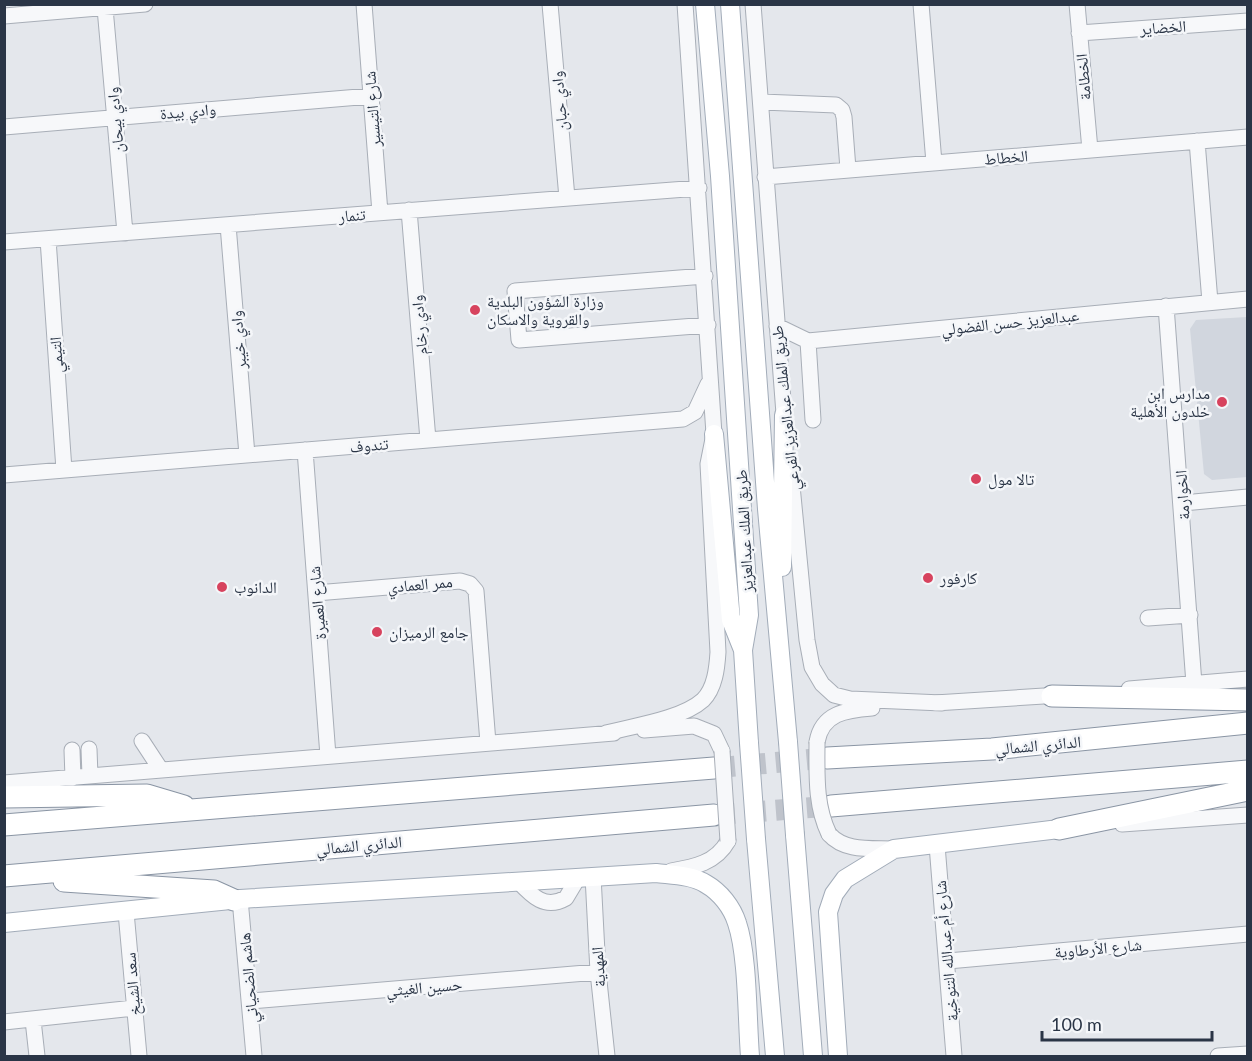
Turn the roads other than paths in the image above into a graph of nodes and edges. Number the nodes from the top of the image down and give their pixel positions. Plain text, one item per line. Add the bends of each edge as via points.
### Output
1 (145, 4) edge
2 (364, 4) edge
3 (550, 4) edge
4 (685, 4) edge
5 (705, 4) edge
6 (730, 4) edge
7 (753, 4) edge
8 (921, 4) edge
9 (1077, 4) edge
10 (105, 8) junction
11 (4, 16) edge
12 (1248, 21) edge
13 (1079, 33) junction
14 (371, 96) junction
15 (761, 102) junction
16 (114, 117) junction
17 (4, 127) edge
18 (1248, 136) edge
19 (1197, 141) junction
20 (1090, 150) junction
21 (934, 162) junction
22 (848, 169) junction
23 (765, 177) junction
24 (699, 188) junction
25 (567, 198) junction
26 (409, 210) junction
27 (380, 213) junction
28 (228, 225) junction
29 (125, 233) junction
30 (48, 239) junction
31 (4, 242) edge
32 (705, 276) junction
33 (1248, 299) edge
34 (1210, 302) junction
35 (1166, 306) junction
36 (708, 325) junction
37 (777, 326) junction
38 (808, 341) junction
39 (710, 378) junction
40 (784, 415) junction
41 (813, 420) dead end
42 (714, 434) junction
43 (428, 440) junction
44 (305, 450) junction
45 (247, 455) junction
46 (64, 470) junction
47 (4, 476) edge
48 (1248, 497) edge
49 (1183, 503) junction
50 (316, 593) junction
51 (1190, 615) junction
52 (1148, 618) dead end
53 (743, 650) junction
54 (781, 653) junction
55 (1248, 679) edge
56 (1194, 684) junction
57 (1052, 696) junction
58 (1248, 700) edge
59 (942, 703) junction
60 (1248, 723) edge
61 (606, 733) junction
62 (142, 741) dead end
63 (488, 743) junction
64 (89, 749) dead end
65 (72, 750) dead end
66 (822, 750) junction
67 (328, 756) junction
68 (718, 759) junction
69 (161, 770) junction
70 (1248, 771) edge
71 (90, 776) junction
72 (73, 778) junction
73 (4, 783) edge
74 (1248, 790) edge
75 (4, 797) edge
76 (831, 806) tunnel mouth
77 (196, 810) junction
78 (714, 815) tunnel mouth
79 (1248, 815) edge
80 (4, 825) edge
81 (1059, 829) junction
82 (937, 845) junction
83 (894, 849) junction
84 (656, 873) junction
85 (10, 875) edge
86 (585, 877) junction
87 (237, 899) junction
88 (126, 912) junction
89 (4, 923) edge
90 (1248, 934) edge
91 (948, 961) junction
92 (598, 972) junction
93 (250, 1001) junction
94 (134, 1008) junction
95 (770, 1017) junction
96 (33, 1020) junction
97 (4, 1022) edge
98 (1248, 1054) edge
99 (813, 1055) edge
100 (37, 1056) edge
101 (139, 1056) edge
102 (254, 1056) edge
103 (607, 1056) edge
104 (750, 1056) edge
105 (770, 1056) edge
106 (775, 1056) edge
107 (838, 1056) edge
108 (954, 1056) edge
109 (1218, 1056) edge

1 - 10 street
2 - 14 street, شارع التيسير
3 - 25 street, وادي حبان
4 - 24 street
5 - 53 main road, طريق الملك عبدالعزيز via 749,615
6 - 54 main road, طريق الملك عبدالعزيز
7 - 15 street, طريق الملك عبدالعزيز الفرعي
8 - 21 street
9 - 13 street, الخطامة
10 - 11 street
10 - 16 street, وادي بيحان
12 - 13 street, الخضاير
13 - 20 street, الخطامة
14 - 16 street, وادي بيدة
14 - 27 street, شارع التيسير
15 - 22 street via 836,105 844,117
15 - 23 street, طريق الملك عبدالعزيز الفرعي
16 - 17 street, وادي بيدة
16 - 29 street, وادي بيحان
18 - 19 street, الخطاط
19 - 20 street, الخطاط
19 - 34 street
20 - 21 street, الخطاط
21 - 22 street, الخطاط
22 - 23 street, الخطاط
23 - 37 street, طريق الملك عبدالعزيز الفرعي
24 - 25 street, تنمار
24 - 32 street
25 - 26 street, تنمار
26 - 27 street, تنمار
26 - 43 street, وادي رخام
27 - 28 street, تنمار
28 - 29 street, تنمار
28 - 45 street, وادي خيبر
29 - 30 street, تنمار
30 - 31 street, تنمار
30 - 46 street, التيمي
32 - 36 street
32 - 36 street via 514,291 519,340
33 - 34 street, عبدالعزيز حسن الفضولي
34 - 35 street, عبدالعزيز حسن الفضولي
35 - 38 street, عبدالعزيز حسن الفضولي
35 - 49 street, الخوارمة
36 - 39 street
37 - 38 street
37 - 40 street, طريق الملك عبدالعزيز الفرعي
38 - 41 street
39 - 42 street
39 - 43 street, تندوف via 695,412 683,419
40 - 54 main road
40 - 59 street, طريق الملك عبدالعزيز الفرعي via 812,667 834,695
42 - 53 main road via 731,620
42 - 61 street via 708,464 717,674 704,699 690,709
43 - 44 street, تندوف
44 - 45 street, تندوف
44 - 50 street, شارع العميرة
45 - 46 street, تندوف
46 - 47 street, تندوف
48 - 49 street
49 - 51 street, الخوارمة
50 - 63 street, ممر العمادي via 460,581 473,587
50 - 67 street, شارع العميرة
51 - 52 street
51 - 56 street, الخوارمة
53 - 95 main road, طريق الملك عبدالعزيز, bridge
54 - 99 main road, طريق الملك عبدالعزيز, bridge
55 - 56 street
56 - 57 street
57 - 58 highway
57 - 59 street
59 - 66 street via 853,710 826,720 819,730
60 - 66 highway, الدائري الشمالي via 992,749
61 - 63 street
61 - 68 street via 694,726 714,734
62 - 69 street
63 - 67 street
64 - 71 street
65 - 72 street
66 - 83 street, bridge via 818,795 821,819 829,834 838,844
67 - 69 street
68 - 77 highway
68 - 84 street, bridge via 728,841 715,857 695,867
69 - 71 street
70 - 76 highway
71 - 72 street
72 - 73 street
74 - 81 highway
75 - 77 highway via 147,795
77 - 80 highway
78 - 85 highway, الدائري الشمالي
79 - 81 street
81 - 82 main road
82 - 83 main road
82 - 91 street, شارع أم عبدالله التنوخية
83 - 107 main road via 845,879 828,912
84 - 86 main road
84 - 104 main road via 704,882 726,902 737,923
85 - 87 highway via 214,891
86 - 87 main road
86 - 92 street, المهدية
87 - 88 main road
87 - 93 street, هاشم الضحياني
88 - 89 main road
88 - 94 street, سعد الشيخ
90 - 91 street, شارع الأرطاوية
91 - 108 street, شارع أم عبدالله التنوخية
92 - 93 street, حسين الغيثي
92 - 103 street, المهدية
93 - 102 street, هاشم الضحياني
94 - 96 street
94 - 101 street, سعد الشيخ
95 - 105 main road
95 - 106 main road, طريق الملك عبدالعزيز
96 - 97 street
96 - 100 street
98 - 109 street

